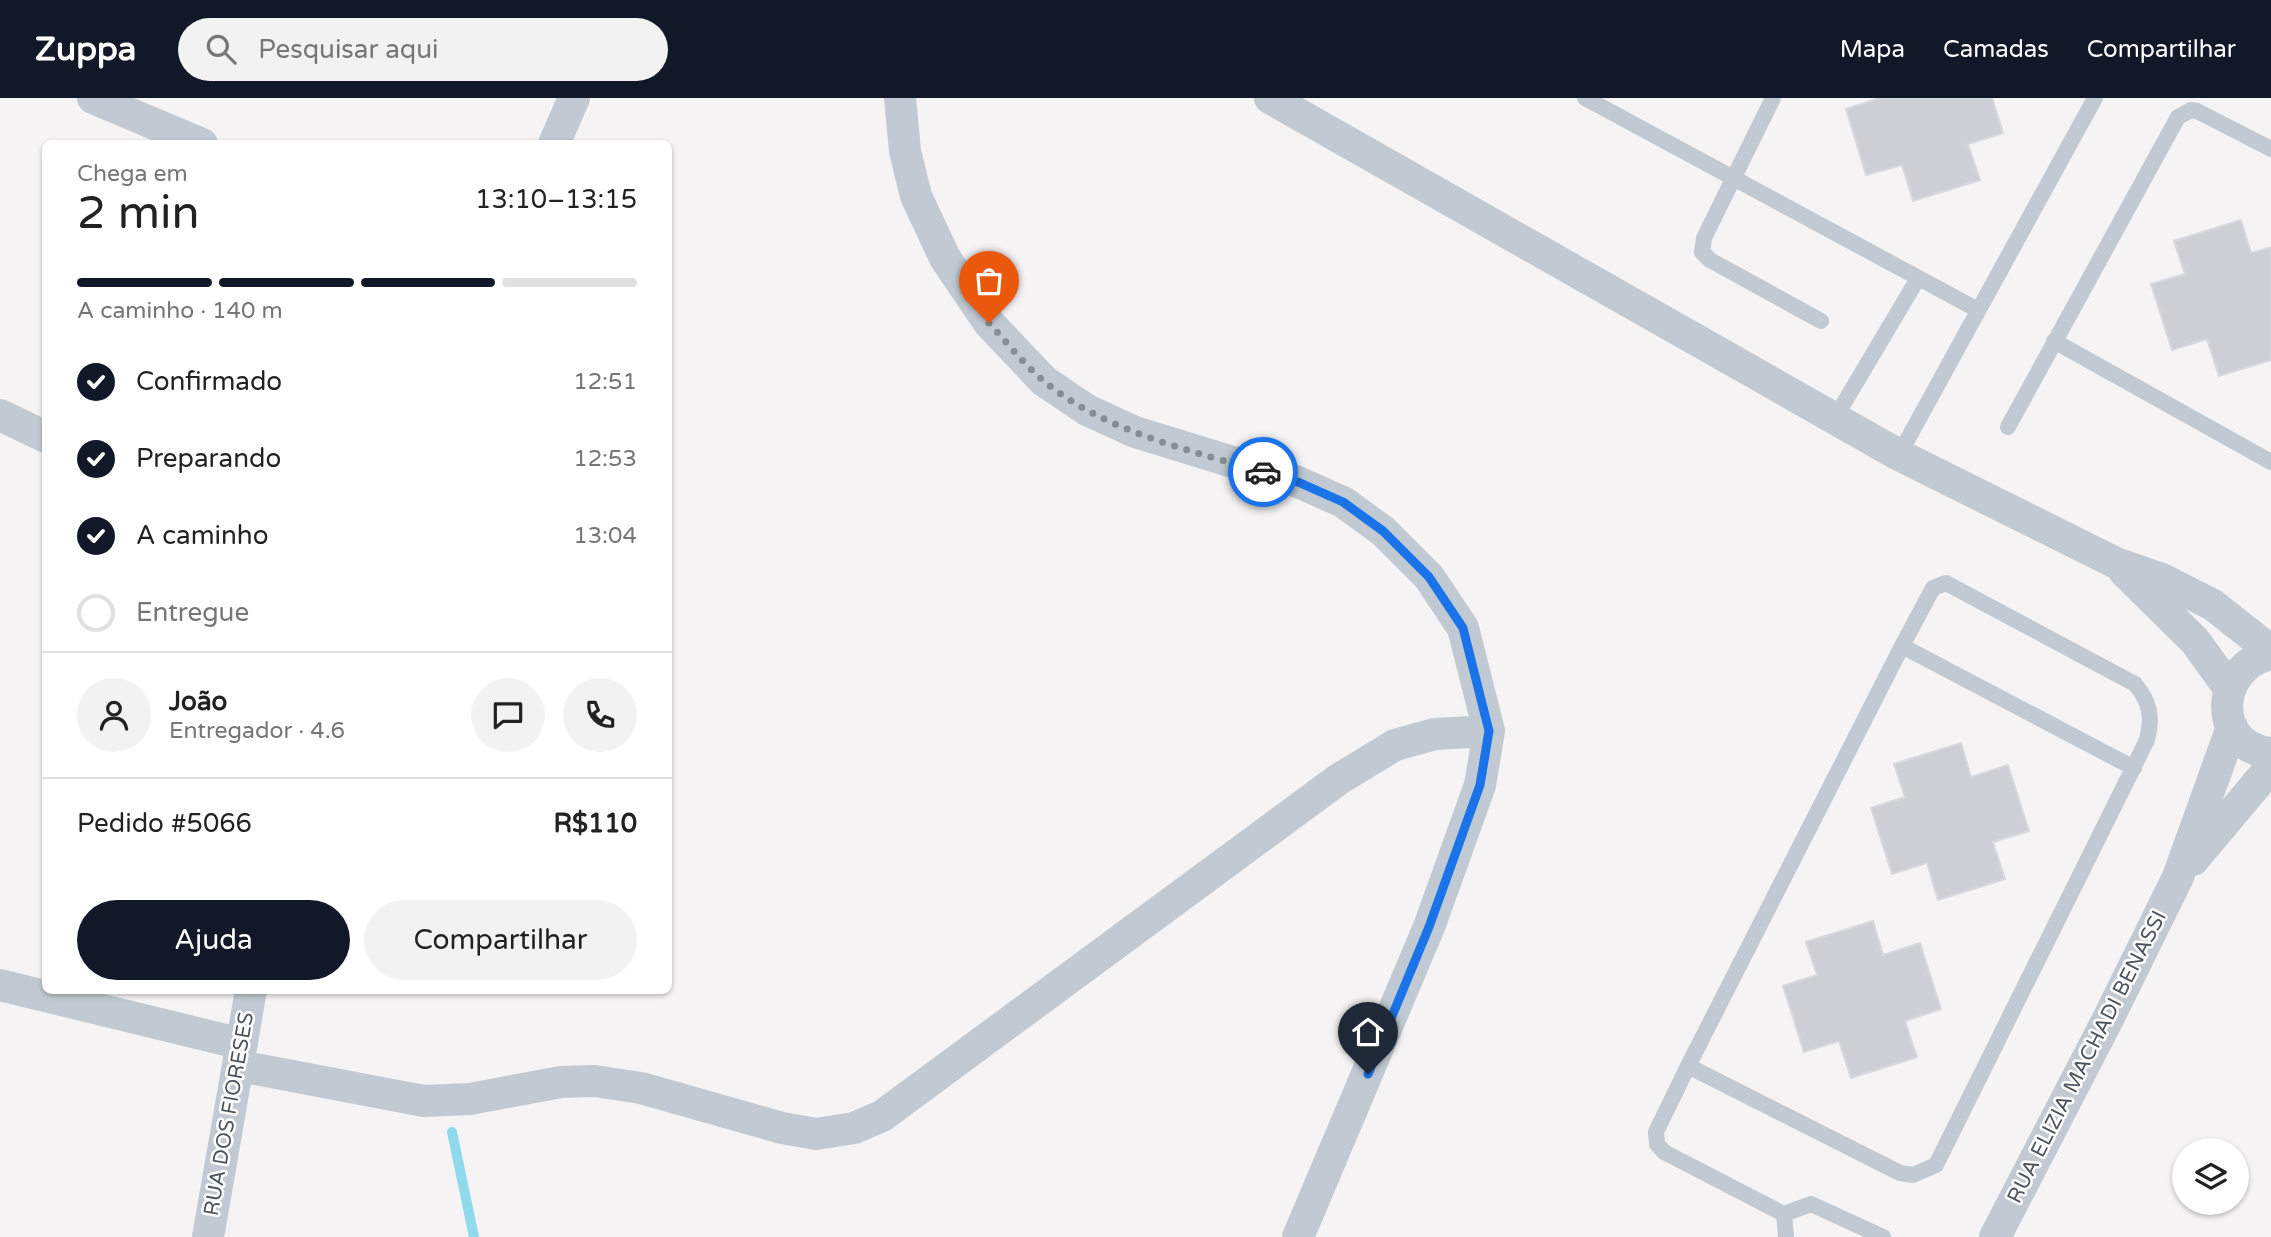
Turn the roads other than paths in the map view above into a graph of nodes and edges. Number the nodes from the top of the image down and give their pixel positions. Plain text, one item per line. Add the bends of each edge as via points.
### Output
1 (93, 98) edge
2 (574, 98) edge
3 (900, 98) edge
4 (1269, 98) edge
5 (1586, 98) edge
6 (1773, 98) edge
7 (2095, 98) edge
8 (193, 140) edge
9 (556, 140) edge
10 (2271, 149) edge
11 (1732, 177) junction
12 (1917, 280) junction
13 (1978, 310) junction
14 (1821, 321) dead end
15 (2054, 341) junction
16 (0, 415) edge
17 (1835, 418) junction
18 (2008, 427) dead end
19 (42, 435) edge
20 (1899, 455) junction
21 (2271, 462) edge
22 (2116, 563) junction
23 (1902, 646) junction
24 (2271, 652) edge
25 (2229, 688) junction
26 (2232, 727) junction
27 (1489, 731) junction
28 (2271, 753) edge
29 (2271, 767) edge
30 (2134, 768) junction
31 (2178, 877) junction
32 (0, 985) edge
33 (250, 994) edge
34 (240, 1055) junction
35 (1688, 1066) junction
36 (1784, 1214) junction
37 (208, 1237) edge
38 (1298, 1237) edge
39 (1786, 1237) edge
40 (1881, 1237) edge
41 (1995, 1237) edge

1 - 8 street
2 - 9 street
3 - 27 street via 905,151 916,196 946,258 989,323 1044,381 1087,410 1135,432 1298,482 1343,502 1383,531 1429,577 1463,628
4 - 17 street
5 - 11 lane
6 - 11 lane
7 - 13 lane
10 - 15 lane via 2197,111 2178,117
11 - 12 lane
11 - 14 lane via 1702,252
12 - 13 lane
12 - 17 lane
13 - 20 lane
15 - 18 lane
15 - 21 lane
16 - 19 street
17 - 20 street
20 - 22 street
22 - 24 street via 2162,579 2213,605
22 - 25 street via 2195,640
23 - 30 lane
23 - 30 lane via 1933,588 1946,583 2136,684 2148,703 2151,725
23 - 35 lane
24 - 25 street via 2246,664
25 - 26 street via 2226,701
26 - 28 street via 2253,748
26 - 31 street, RUA ELIZIA MACHADI BENASSI
27 - 34 street via 1435,734 1395,745 1339,779 882,1116 854,1128 816,1133 793,1130 641,1088 594,1081 424,1101
27 - 38 street via 1480,785 1429,927
29 - 31 street, RUA ELIZIA MACHADI BENASSI
30 - 35 lane via 1936,1165 1913,1175 1900,1173
31 - 41 street, RUA ELIZIA MACHADI BENASSI
32 - 34 street
33 - 34 street, RUA DOS FIORESES
34 - 37 street, RUA DOS FIORESES
35 - 36 lane via 1658,1127 1657,1143 1664,1152
36 - 39 lane
36 - 40 lane via 1811,1204

